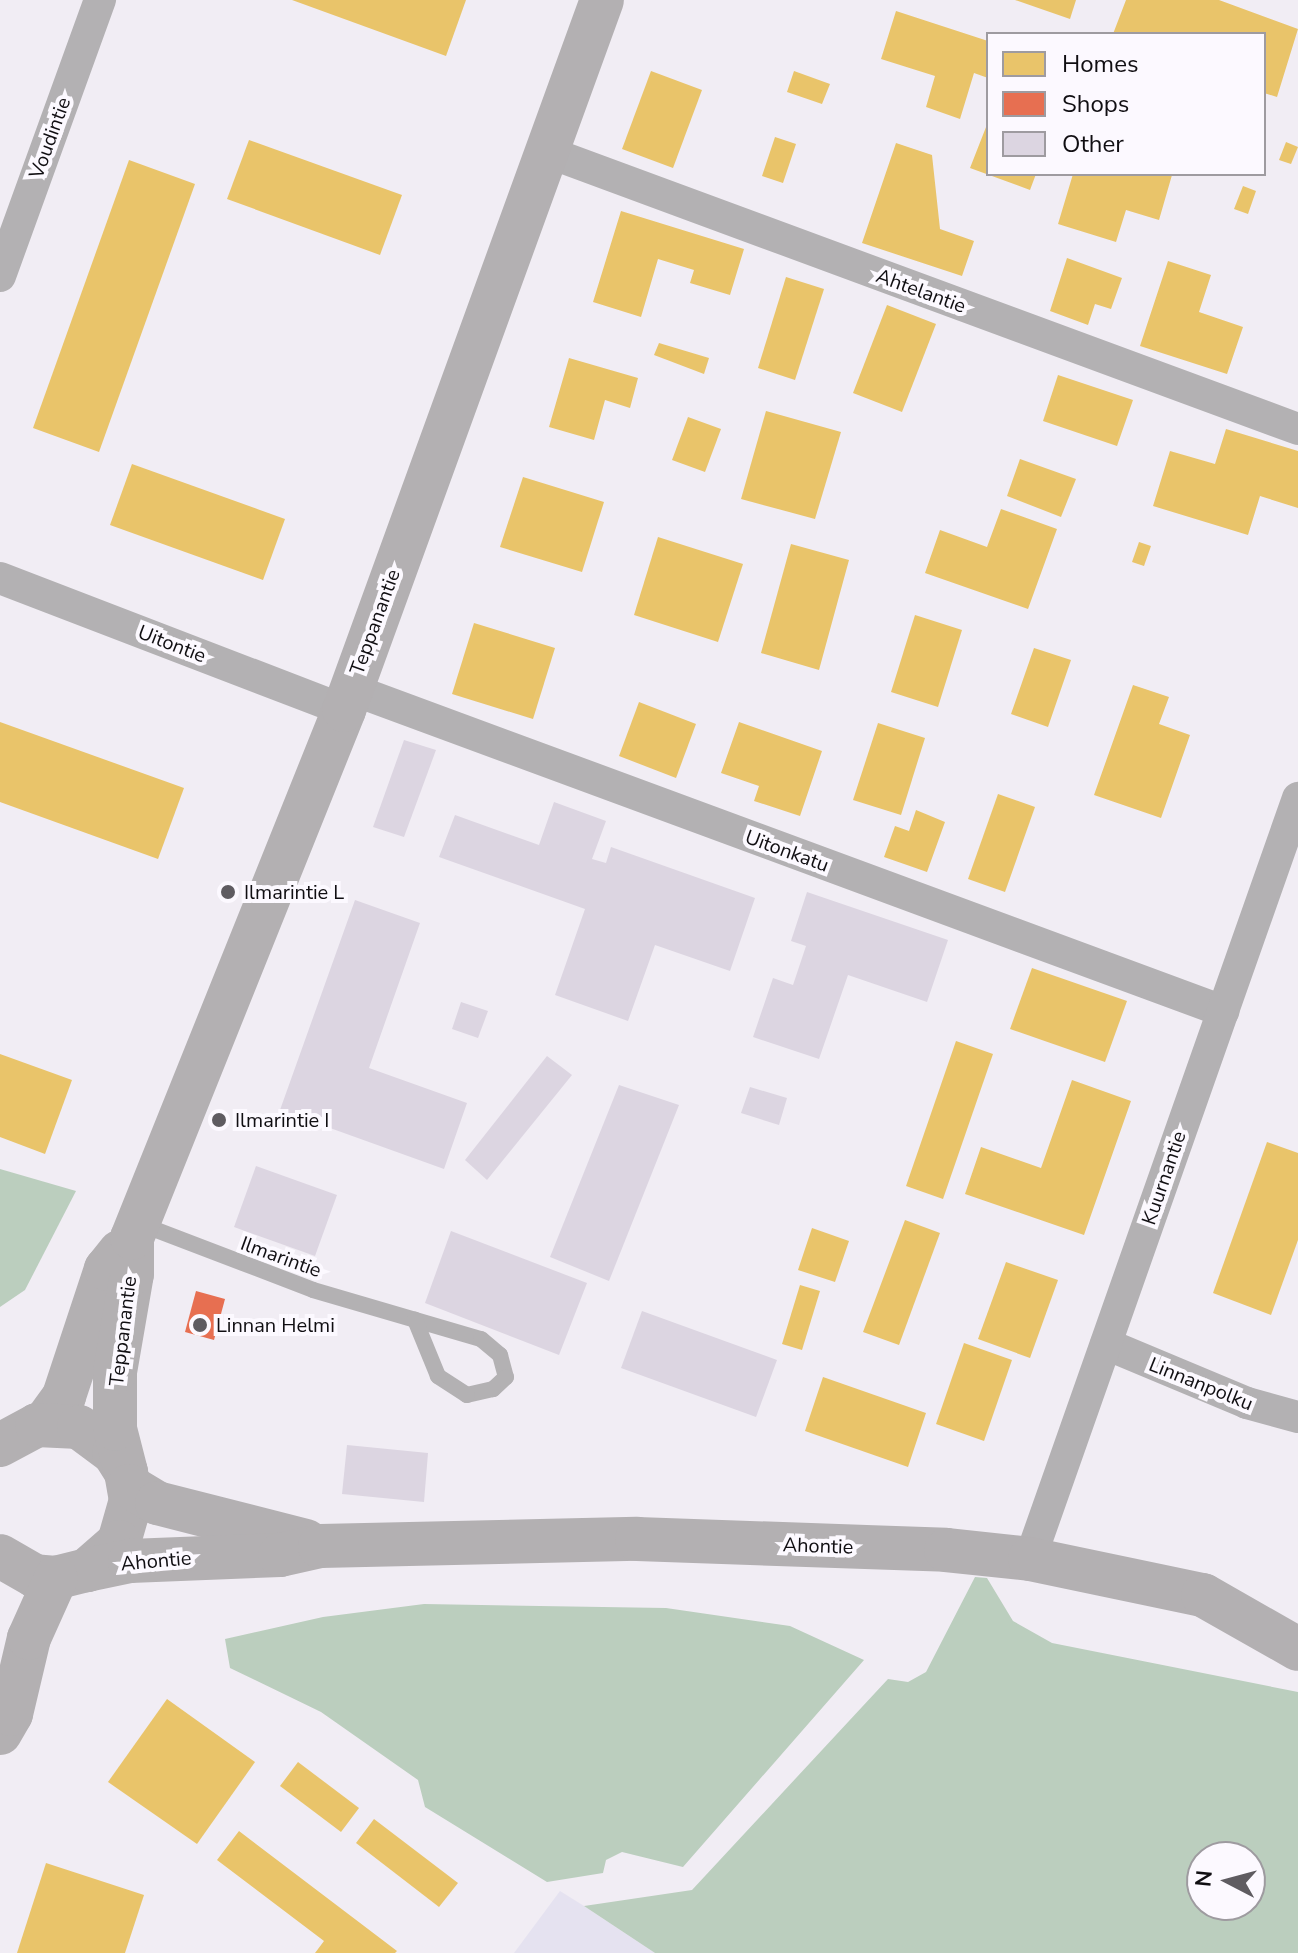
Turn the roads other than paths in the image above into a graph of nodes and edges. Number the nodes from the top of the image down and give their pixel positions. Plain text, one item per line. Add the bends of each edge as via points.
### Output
1 (100, 0) edge
2 (602, 0) edge
3 (545, 151) junction
4 (0, 276) edge
5 (1298, 429) edge
6 (0, 578) edge
7 (347, 700) junction
8 (1298, 798) edge
9 (1223, 1011) junction
10 (134, 1230) junction
11 (415, 1320) junction
12 (1106, 1344) junction
13 (1298, 1417) edge
14 (13, 1436) edge
15 (127, 1479) junction
16 (320, 1546) junction
17 (0, 1556) edge
18 (1030, 1559) junction
19 (71, 1574) junction
20 (1298, 1649) edge
21 (0, 1733) edge

1 - 4 street, Voudintie
2 - 3 street, Teppanantie
3 - 5 street, Ahtelantie
3 - 7 street, Teppanantie
6 - 7 street, Uitontie
7 - 9 street, Uitonkatu
7 - 10 street, Teppanantie
8 - 9 street, Kuurnantie
9 - 12 street, Kuurnantie
10 - 11 lane, Ilmarintie
10 - 14 street, Teppanantie via 106,1269 77,1363
10 - 15 street, Teppanantie via 115,1372 115,1429
11 - 11 lane, Ilmarintie via 481,1339 500,1355 506,1377 493,1389 467,1395 438,1376
12 - 13 street, Linnanpolku via 1247,1403
12 - 18 street, Kuurnantie
14 - 15 street via 79,1427 98,1437
15 - 16 street, Ahontie via 157,1503
15 - 19 street, Teppanantie via 128,1522 119,1542
16 - 18 street, Ahontie via 637,1539 946,1550
16 - 19 street, Ahontie via 280,1555 130,1561
17 - 19 street via 16,1568
18 - 20 street, Ahontie via 1203,1595
19 - 21 street via 29,1638 11,1714

